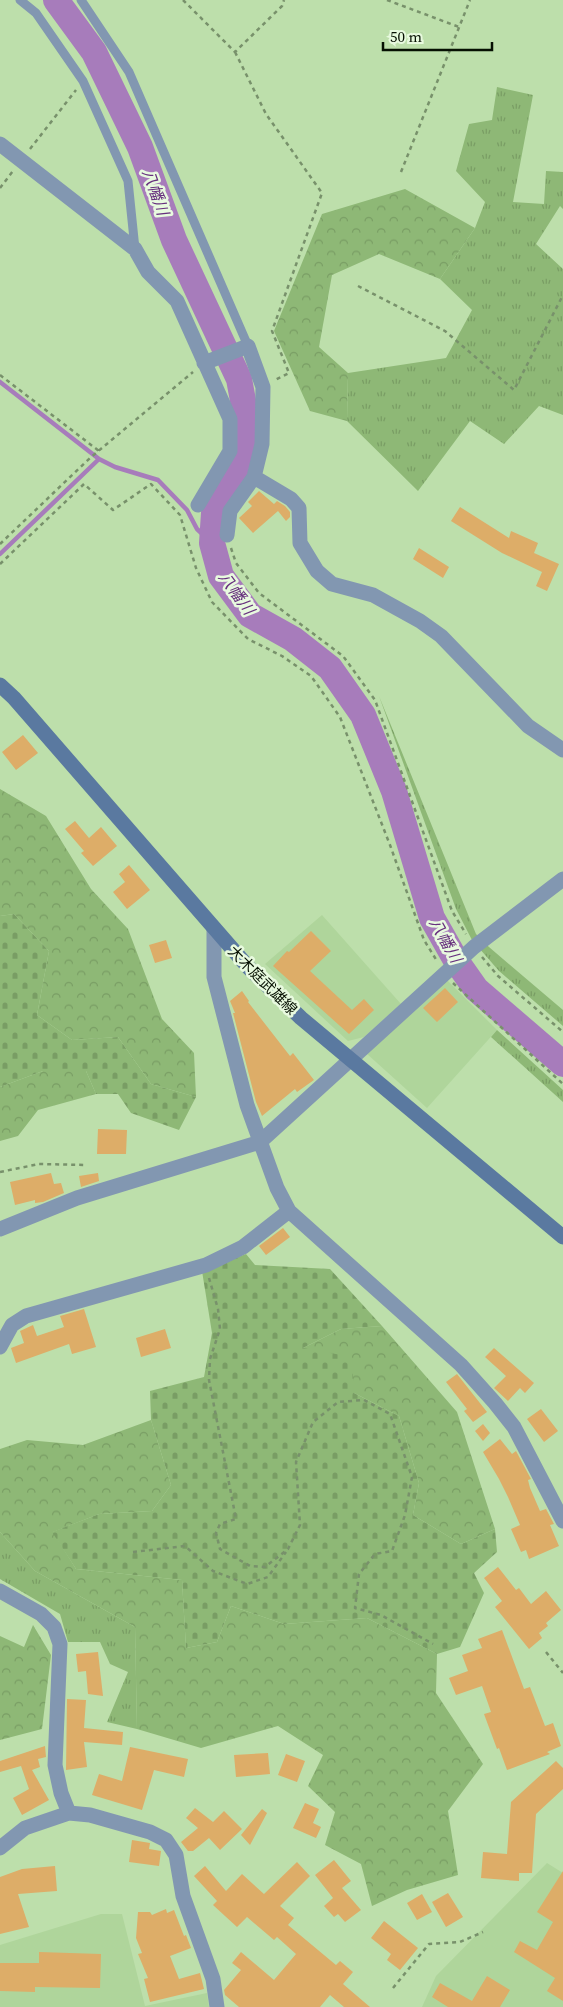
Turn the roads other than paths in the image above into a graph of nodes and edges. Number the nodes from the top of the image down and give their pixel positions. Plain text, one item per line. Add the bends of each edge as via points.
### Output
1 (20, 0) edge
2 (81, 0) edge
3 (0, 144) edge
4 (135, 249) junction
5 (248, 346) junction
6 (204, 363) junction
7 (254, 477) junction
8 (198, 505) dead end
9 (227, 535) road end
10 (0, 685) edge
11 (563, 750) edge
12 (563, 879) edge
13 (214, 929) junction
14 (350, 1059) junction
15 (260, 1142) junction
16 (288, 1211) junction
17 (0, 1229) edge
18 (563, 1237) edge
19 (0, 1347) edge
20 (563, 1521) edge
21 (0, 1592) edge
22 (70, 1813) junction
23 (0, 1848) edge
24 (217, 2007) edge

1 - 4 lane via 36,13 83,81 128,181
2 - 5 lane via 129,72
3 - 4 street
4 - 6 street via 148,272 177,301
5 - 6 street
5 - 7 street via 263,387 262,444
6 - 8 street via 230,419 230,451
7 - 9 street via 230,511
7 - 11 street via 291,499 298,508 300,543 317,572 332,584 373,596 442,636 528,726
10 - 13 main road, 大木庭武雄線
12 - 14 street via 474,947
13 - 14 main road, 大木庭武雄線 via 300,1018
13 - 15 street via 214,977 247,1105
14 - 15 street
14 - 18 main road, 大木庭武雄線
15 - 16 street
15 - 17 street via 77,1198
16 - 19 street via 243,1247 206,1265 26,1316 12,1325
16 - 20 street via 461,1365 484,1390 514,1427
21 - 22 street via 41,1614 54,1627 60,1644 55,1765 61,1793
22 - 23 street via 25,1828
22 - 24 street via 90,1815 166,1840 176,1855 183,1896 213,1979

